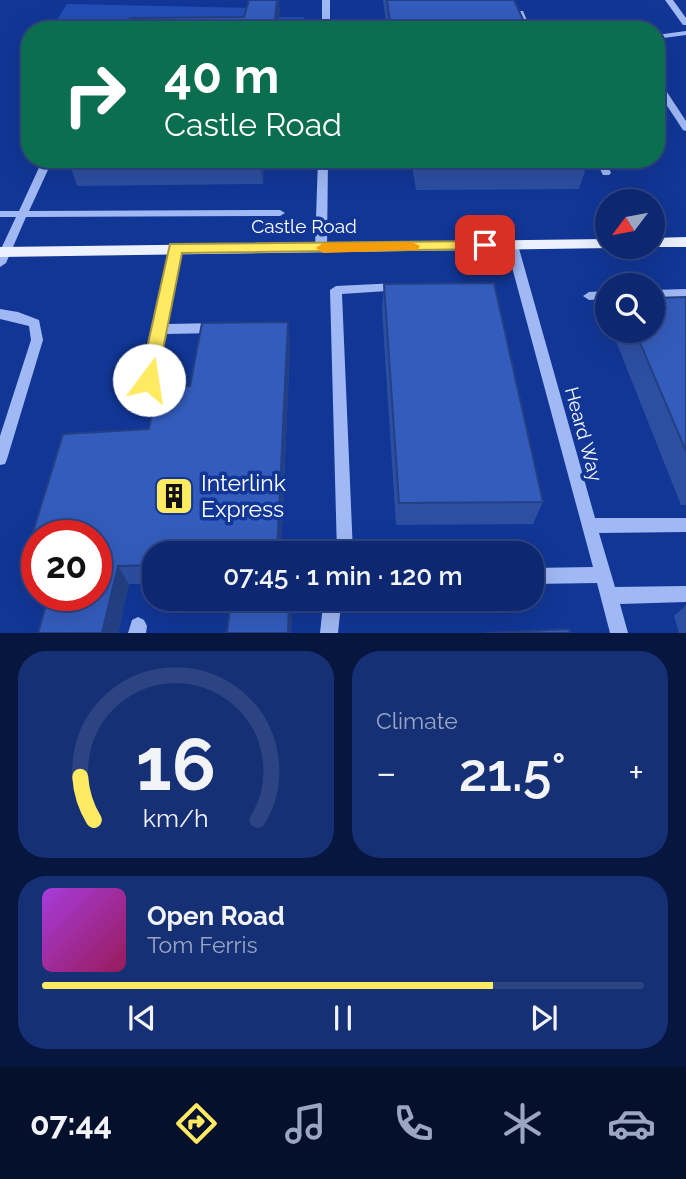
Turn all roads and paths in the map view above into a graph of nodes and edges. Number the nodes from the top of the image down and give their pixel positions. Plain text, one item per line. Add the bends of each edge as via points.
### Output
1 (326, 0) edge
2 (669, 0) edge
3 (520, 13) edge
4 (326, 21) edge
5 (523, 21) edge
6 (686, 23) edge
7 (686, 33) edge
8 (665, 36) edge
9 (665, 101) edge
10 (686, 128) edge
11 (44, 168) edge
12 (323, 168) edge
13 (604, 168) edge
14 (606, 173) dead end
15 (280, 213) dead end
16 (0, 214) edge
17 (23, 214) junction
18 (665, 243) edge
19 (686, 243) edge
20 (595, 244) edge
21 (512, 245) junction
22 (176, 248) junction
23 (321, 248) junction
24 (2, 255) edge
25 (418, 286) edge
26 (686, 293) edge
27 (665, 294) edge
28 (589, 296) dead end
29 (595, 296) edge
30 (0, 314) edge
31 (231, 328) edge
32 (161, 329) junction
33 (144, 401) dead end
34 (0, 459) edge
35 (686, 525) edge
36 (590, 526) junction
37 (345, 541) edge
38 (603, 575) junction
39 (544, 576) edge
40 (686, 594) edge
41 (608, 596) junction
42 (332, 611) edge
43 (329, 633) edge
44 (619, 633) edge

1 - 4 street
2 - 6 street
3 - 5 street
7 - 8 street
9 - 10 street
11 - 17 street
12 - 23 street
13 - 14 street
15 - 17 street
16 - 17 street
17 - 24 street
18 - 19 main road
20 - 21 main road, Castle Road
21 - 23 main road, Castle Road
21 - 36 street, Heard Way
22 - 23 main road, Castle Road
22 - 24 main road, Castle Road
22 - 32 street
25 - 37 street via 336,290
26 - 27 street
28 - 29 street
30 - 34 street via 35,323 37,340
31 - 32 street
32 - 33 street
35 - 36 street
36 - 38 street, Heard Way
38 - 39 street
38 - 41 street, Heard Way
40 - 41 street
41 - 44 street, Heard Way
42 - 43 street

